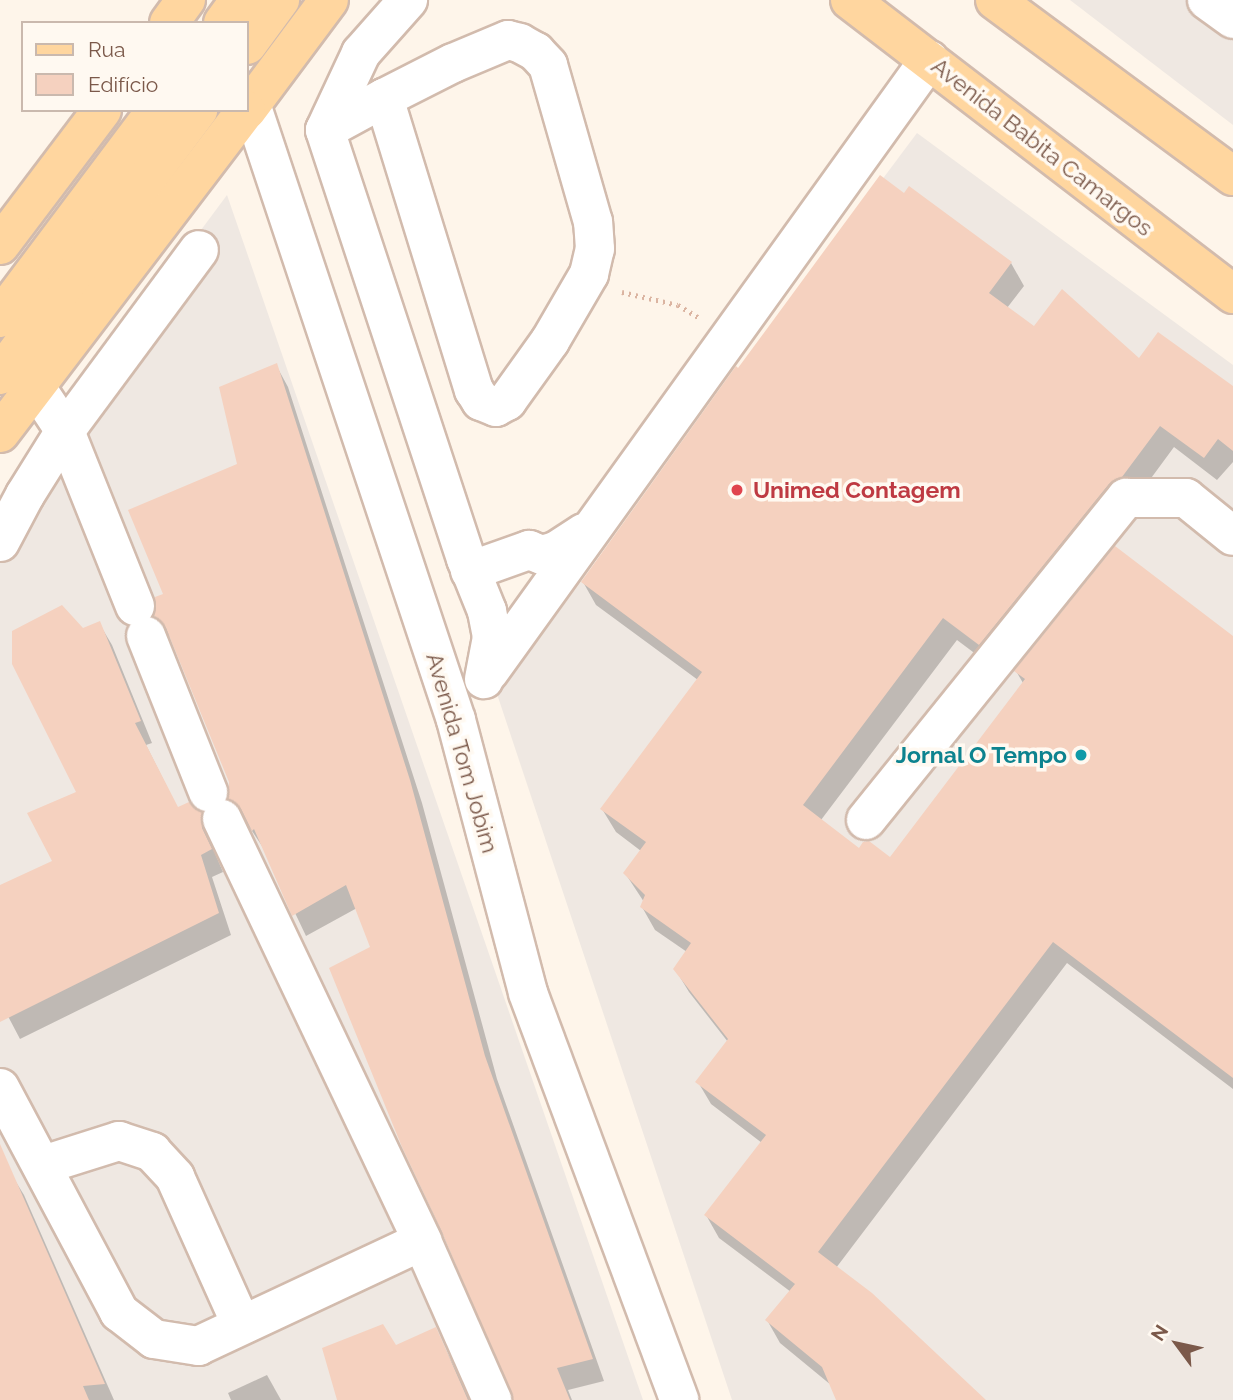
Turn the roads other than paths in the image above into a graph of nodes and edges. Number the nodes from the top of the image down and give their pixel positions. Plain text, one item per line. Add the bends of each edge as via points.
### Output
1 (240, 0) edge
2 (280, 0) edge
3 (329, 0) edge
4 (408, 0) edge
5 (849, 0) edge
6 (995, 0) edge
7 (1207, 0) edge
8 (1233, 19) edge
9 (224, 21) edge
10 (248, 44) edge
11 (929, 60) junction
12 (384, 98) junction
13 (248, 108) edge
14 (100, 112) edge
15 (154, 112) edge
16 (197, 112) edge
17 (245, 112) edge
18 (325, 130) junction
19 (1233, 176) edge
20 (0, 245) edge
21 (199, 250) dead end
22 (1233, 294) edge
23 (0, 317) edge
24 (17, 381) edge
25 (65, 430) junction
26 (0, 433) edge
27 (592, 528) junction
28 (1233, 536) edge
29 (0, 542) edge
30 (542, 555) junction
31 (470, 571) junction
32 (535, 607) junction
33 (484, 679) junction
34 (456, 720) junction
35 (866, 820) dead end
36 (0, 1088) edge
37 (10, 1133) edge
38 (43, 1165) junction
39 (422, 1241) junction
40 (241, 1324) junction
41 (492, 1400) edge
42 (679, 1400) edge

1 - 9 main road
2 - 10 main road
3 - 13 main road
4 - 18 street via 361,53
5 - 11 main road, Avenida Babita Camargos
6 - 19 main road
7 - 8 street
11 - 22 main road, Avenida Babita Camargos
11 - 27 street
12 - 12 street via 508,40 536,52 548,65 593,222 595,248 589,274 550,341 506,401 496,407 481,401 474,390
12 - 18 street
13 - 34 street, Avenida Tom Jobim
14 - 20 main road
15 - 23 main road
16 - 24 main road
17 - 24 main road
18 - 31 street
21 - 25 street
24 - 25 street
24 - 26 main road
25 - 29 street
25 - 39 street via 215,805
27 - 30 street
27 - 32 street
28 - 35 street via 1186,498 1126,498
30 - 31 street via 529,550
30 - 32 street via 546,578
31 - 33 street via 492,637
32 - 33 street
33 - 34 street
34 - 42 street, Avenida Tom Jobim via 528,993
36 - 37 street
37 - 38 street
38 - 40 street via 119,1312 154,1339 198,1346
38 - 40 street via 119,1141 152,1152 175,1177
39 - 40 street
39 - 41 street

